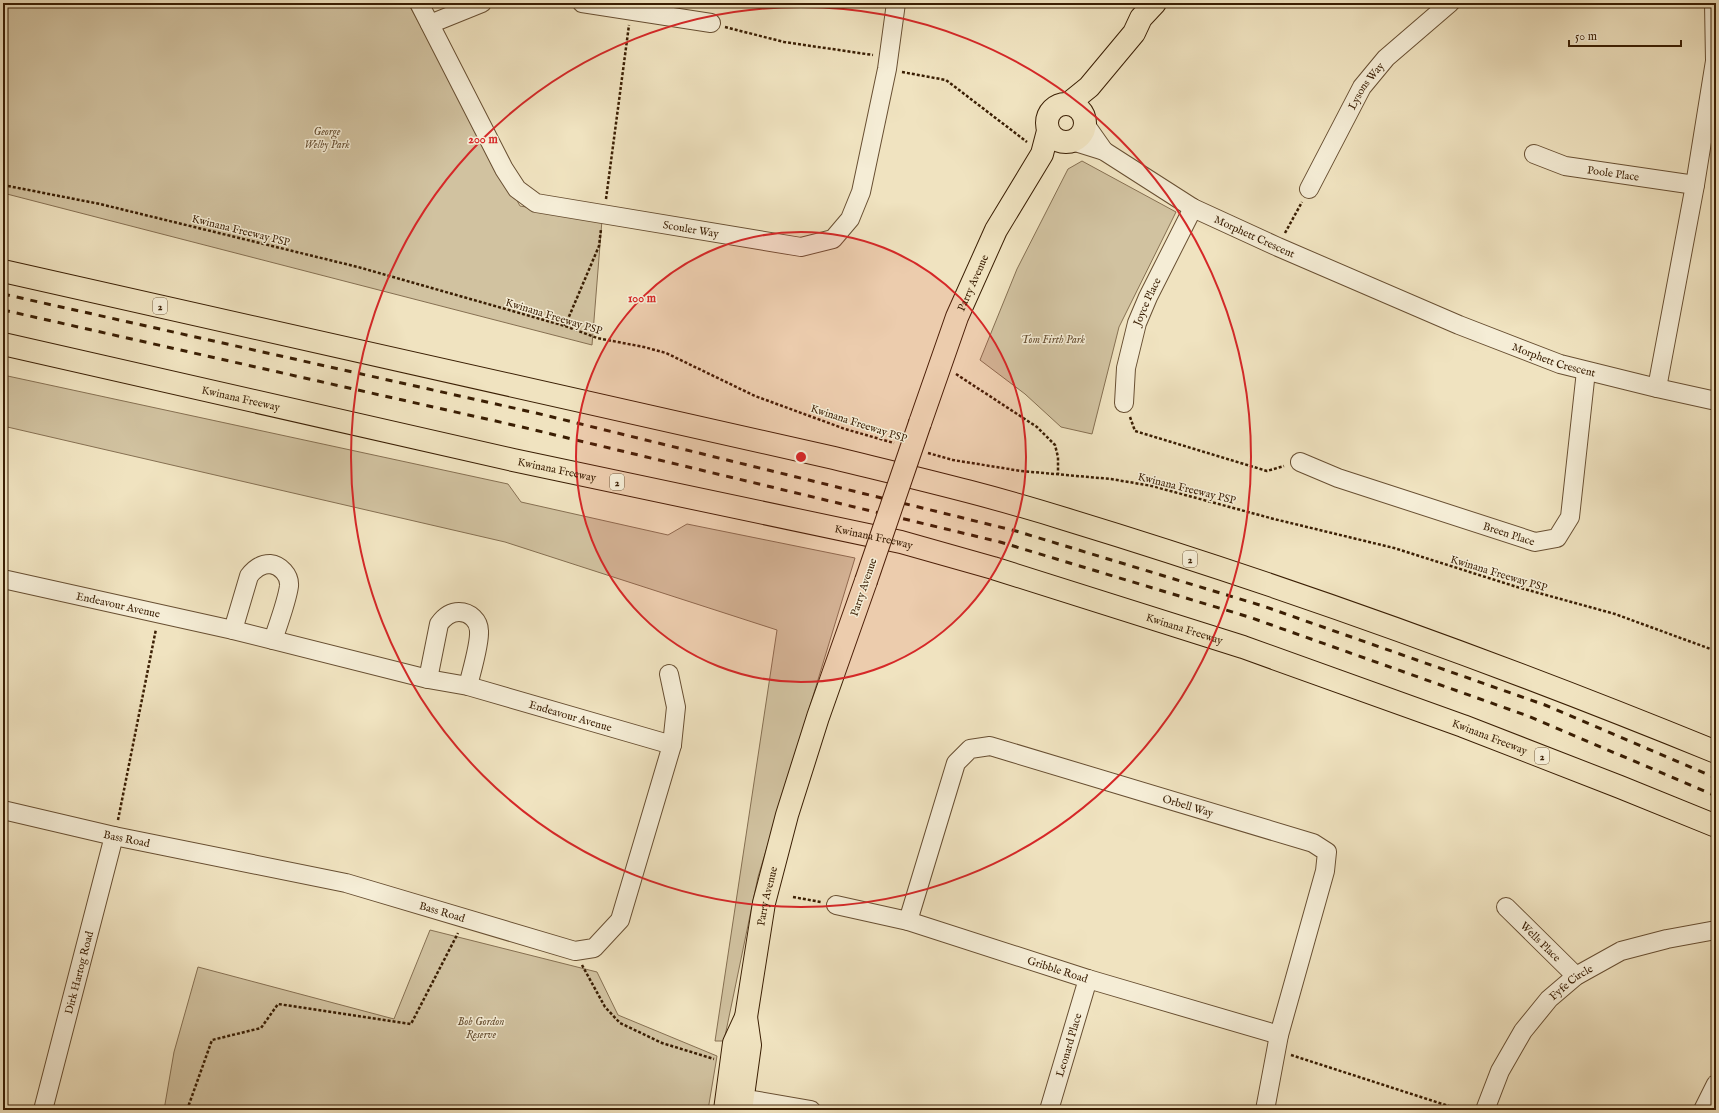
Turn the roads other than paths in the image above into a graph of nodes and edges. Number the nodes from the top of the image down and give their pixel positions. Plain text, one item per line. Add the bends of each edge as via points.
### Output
1 (419, 3) edge
2 (482, 3) edge
3 (582, 3) edge
4 (896, 3) edge
5 (1155, 3) edge
6 (1170, 3) edge
7 (1450, 3) edge
8 (1714, 3) edge
9 (711, 23) road end
10 (430, 24) junction
11 (1134, 34) junction
12 (1716, 61) edge
13 (1070, 126) junction
14 (1534, 154) dead end
15 (1695, 185) junction
16 (1309, 189) road end
17 (1193, 208) junction
18 (3, 271) edge
19 (3, 344) edge
20 (1586, 371) junction
21 (1656, 388) junction
22 (1716, 401) edge
23 (1124, 403) road end
24 (1300, 462) road end
25 (3, 579) edge
26 (233, 630) junction
27 (273, 640) junction
28 (669, 674) dead end
29 (428, 679) junction
30 (468, 686) junction
31 (672, 745) junction
32 (1716, 752) edge
33 (3, 810) edge
34 (1716, 826) edge
35 (114, 836) junction
36 (836, 905) road end
37 (1506, 908) dead end
38 (908, 921) junction
39 (1716, 930) edge
40 (1576, 976) junction
41 (1088, 979) junction
42 (746, 1017) junction
43 (1277, 1042) junction
44 (1716, 1084) edge
45 (734, 1103) edge
46 (43, 1110) edge
47 (811, 1110) edge
48 (1049, 1110) edge
49 (1265, 1110) edge
50 (1485, 1110) edge
51 (1703, 1110) edge

1 - 10 street, Scouler Way
2 - 10 street
3 - 9 street
4 - 10 street, Scouler Way via 887,69 861,192 850,219 833,239 800,247 536,203 517,189 504,168
5 - 11 main road via 1141,18
6 - 11 main road via 1149,24
7 - 16 street, Lysons Way via 1386,58 1362,87
8 - 12 street
11 - 13 main road via 1089,87
12 - 15 street
13 - 17 street, Morphett Crescent
13 - 42 main road, Parry Avenue, bridge via 1042,154 992,237 957,317 818,717 787,815 764,903
14 - 15 street, Poole Place via 1565,166
15 - 21 street
17 - 20 street, Morphett Crescent via 1459,325 1560,364
17 - 23 street, Joyce Place via 1137,323 1126,368
18 - 32 main road, 2 via 834,458 1062,518 1168,551 1500,666
19 - 34 main road, Kwinana Freeway / 2 via 513,460 901,542 993,568 1243,647 1470,729
20 - 21 street, Morphett Crescent
20 - 24 street, Breen Place via 1570,517 1557,538 1535,542 1338,478
21 - 22 street, Morphett Crescent
25 - 26 street, Endeavour Avenue
26 - 27 street, Endeavour Avenue
26 - 27 street via 249,576 259,566 273,565 285,572 289,585
27 - 29 street, Endeavour Avenue
28 - 31 street, Bass Road via 676,707
29 - 30 street, Endeavour Avenue
29 - 30 street via 439,624 449,614 463,612 475,619 480,632
30 - 31 street, Endeavour Avenue
31 - 35 street, Bass Road via 620,920 594,948 575,951 346,883
33 - 35 street, Bass Road
35 - 46 street, Dirk Hartog Road
36 - 38 street, Gribble Road
37 - 40 street, Wells Place
38 - 41 street, Gribble Road
38 - 43 street, Orbell Way via 956,764 970,749 990,746 1313,843 1327,852 1325,871
39 - 40 street, Fyfe Circle via 1621,951
40 - 50 street, Fyfe Circle via 1549,999 1523,1031 1500,1071
41 - 43 street, Gribble Road
41 - 48 street, Leonard Place
42 - 45 main road, Parry Avenue via 750,1045
42 - 45 main road, Parry Avenue via 734,1043
43 - 49 street, Orbell Way
44 - 51 street
45 - 47 street

